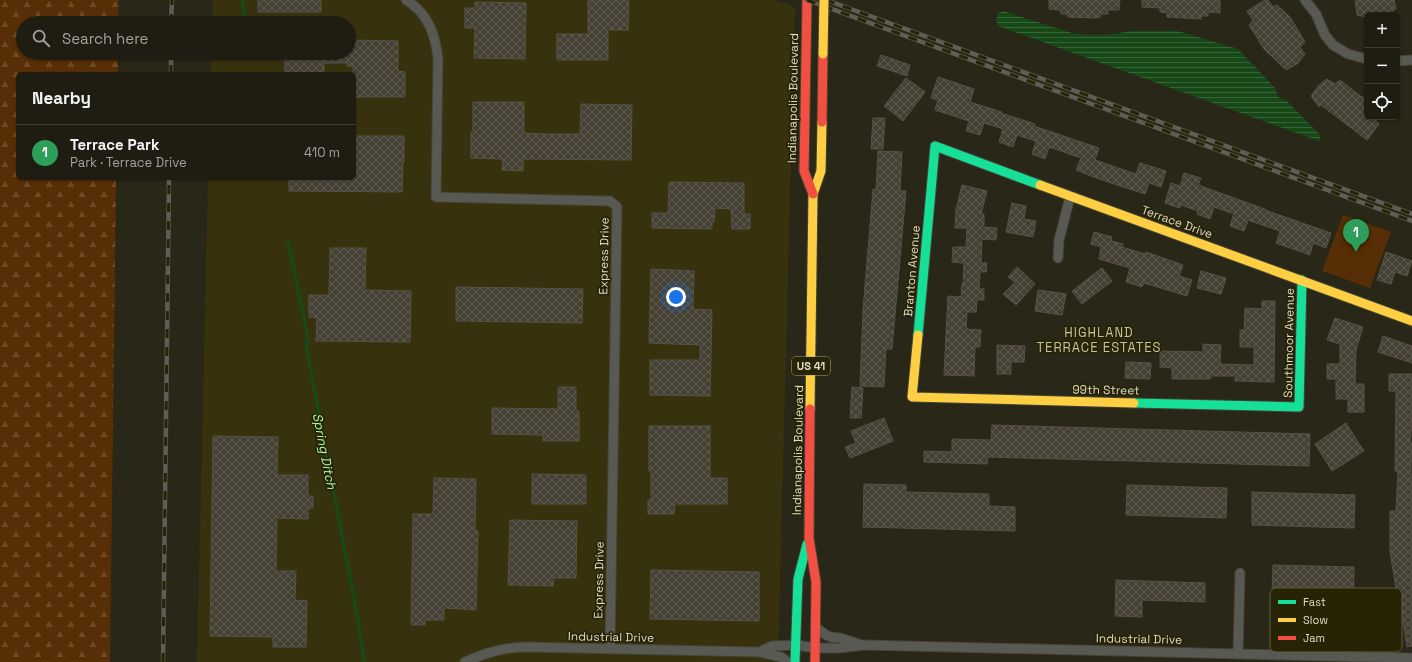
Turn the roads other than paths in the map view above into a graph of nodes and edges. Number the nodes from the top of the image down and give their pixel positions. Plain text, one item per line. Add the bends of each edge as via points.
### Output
1 (406, 0) edge
2 (807, 0) edge
3 (824, 0) edge
4 (1305, 0) edge
5 (1364, 58) edge
6 (1412, 60) edge
7 (1400, 61) edge
8 (935, 146) joint
9 (813, 194) junction
10 (1070, 197) junction
11 (1058, 258) dead end
12 (1302, 280) junction
13 (1412, 321) edge
14 (912, 397) joint
15 (1299, 407) joint
16 (809, 538) junction
17 (1240, 573) dead end
18 (815, 627) junction
19 (796, 645) junction
20 (865, 645) junction
21 (815, 648) junction
22 (610, 649) junction
23 (759, 652) junction
24 (1238, 653) junction
25 (1412, 658) edge
26 (465, 662) edge
27 (788, 662) edge
28 (795, 662) edge
29 (815, 662) edge

1 - 22 street, Express Drive via 427,20 436,40 436,197 610,201 617,207
2 - 9 main road, Indianapolis Boulevard / US 41 via 804,171
3 - 9 main road, Indianapolis Boulevard / US 41, bridge via 821,171
4 - 5 street via 1333,45 1348,54
6 - 7 street
8 - 10 main road, Terrace Drive
8 - 14 main road, Branton Avenue
9 - 16 main road, Indianapolis Boulevard / US 41
10 - 11 street via 1059,240
10 - 12 main road, Terrace Drive
12 - 13 main road, Terrace Drive
12 - 15 main road, Southmoor Avenue
14 - 15 main road, 99th Street
16 - 18 main road, Indianapolis Boulevard / US 41 via 816,582
16 - 19 main road, Indianapolis Boulevard / US 41 via 798,579
17 - 24 street
18 - 20 street, Industrial Drive via 831,638
18 - 21 main road, Indianapolis Boulevard / US 41
19 - 21 street, Industrial Drive
19 - 23 street, Industrial Drive via 772,646
19 - 28 main road, Indianapolis Boulevard / US 41
20 - 21 street, Industrial Drive
20 - 24 street, Industrial Drive
21 - 29 main road, Indianapolis Boulevard / US 41
22 - 23 street, Industrial Drive
22 - 26 street, Industrial Drive via 507,648
23 - 27 street, Industrial Drive via 782,657
24 - 25 street, Industrial Drive

